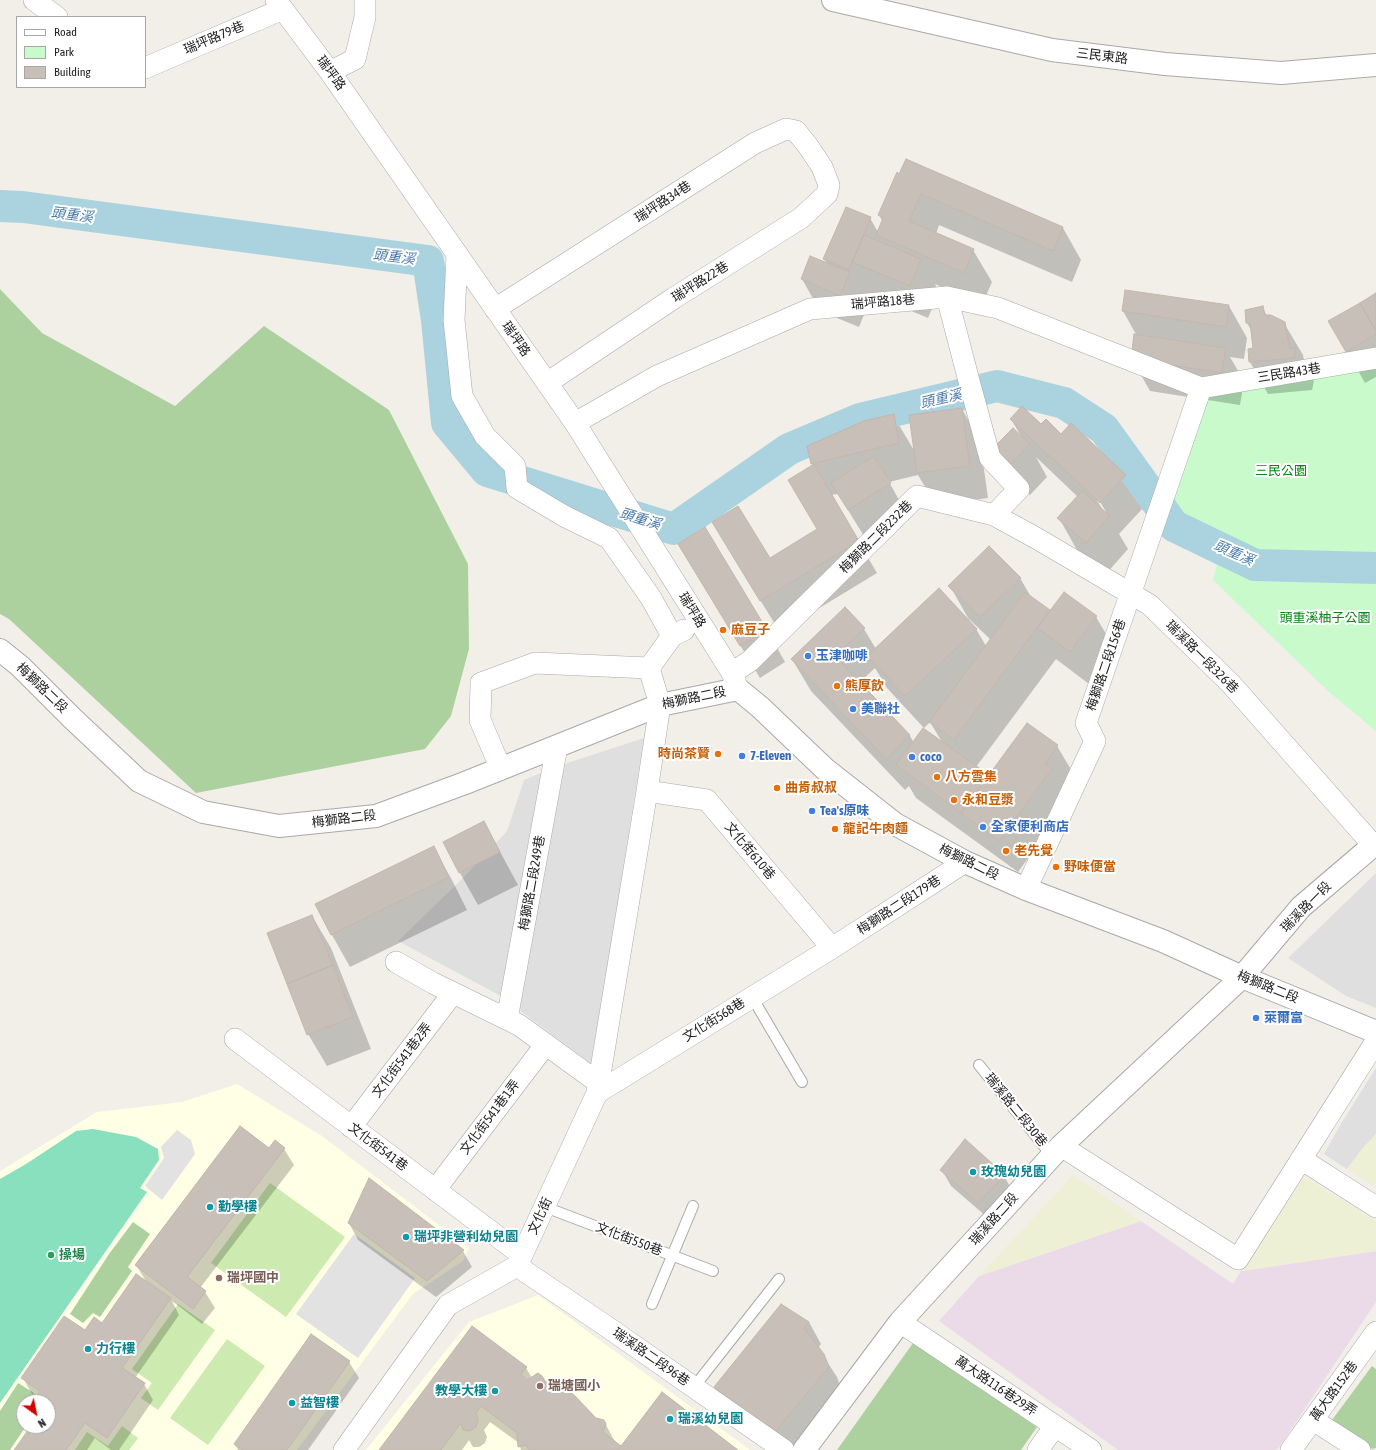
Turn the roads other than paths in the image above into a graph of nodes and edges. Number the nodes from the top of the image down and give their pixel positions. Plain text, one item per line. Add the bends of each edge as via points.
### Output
1 (34, 0) edge
2 (365, 0) edge
3 (833, 0) edge
4 (280, 5) edge
5 (56, 16) edge
6 (1376, 65) edge
7 (146, 68) edge
8 (330, 72) junction
9 (822, 167) joint
10 (457, 254) junction
11 (947, 297) junction
12 (495, 308) junction
13 (1376, 358) edge
14 (547, 383) junction
15 (1201, 388) junction
16 (575, 422) junction
17 (994, 515) junction
18 (1131, 594) junction
19 (699, 621) junction
20 (672, 636) junction
21 (0, 650) edge
22 (649, 668) junction
23 (735, 681) junction
24 (660, 705) junction
25 (556, 746) junction
26 (501, 769) junction
27 (647, 791) junction
28 (1375, 844) edge
29 (965, 862) junction
30 (1026, 889) junction
31 (832, 948) junction
32 (396, 962) dead end
33 (1242, 977) junction
34 (453, 993) junction
35 (752, 997) junction
36 (507, 1019) junction
37 (1376, 1032) edge
38 (235, 1039) dead end
39 (1376, 1041) edge
40 (546, 1044) junction
41 (979, 1065) dead end
42 (802, 1082) dead end
43 (598, 1088) junction
44 (351, 1126) junction
45 (1057, 1151) junction
46 (1301, 1159) junction
47 (435, 1190) junction
48 (693, 1206) dead end
49 (545, 1207) junction
50 (1376, 1207) edge
51 (672, 1256) junction
52 (520, 1261) junction
53 (713, 1271) dead end
54 (779, 1279) dead end
55 (652, 1304) dead end
56 (900, 1322) junction
57 (1376, 1332) edge
58 (694, 1387) junction
59 (1313, 1420) junction
60 (1055, 1426) junction
61 (344, 1450) edge
62 (784, 1450) edge
63 (804, 1450) edge
64 (1038, 1450) edge
65 (1091, 1450) edge
66 (1291, 1450) edge
67 (1360, 1450) edge

1 - 5 street
2 - 8 street via 365,17 355,59
3 - 6 street, 三民東路 via 1052,50 1164,64 1281,73
4 - 7 street, 瑞坪路79巷
4 - 8 street, 瑞坪路
8 - 10 street, 瑞坪路
9 - 12 street, 瑞坪路34巷 via 796,131 786,129 754,143
9 - 14 street, 瑞坪路22巷 via 829,184 827,194 801,218 674,298
10 - 12 street, 瑞坪路
10 - 20 street via 454,320 462,396 485,436 515,466 517,488 564,516 609,538 651,598
11 - 15 street, 瑞坪路18巷 via 998,308
11 - 16 street, 瑞坪路18巷 via 810,309 657,376
11 - 17 street via 990,458 1019,489
12 - 14 street, 瑞坪路
13 - 15 street, 三民路43巷
14 - 16 street, 瑞坪路
15 - 18 street
16 - 19 street, 瑞坪路
17 - 18 street, 瑞溪路一段326巷
17 - 23 street, 梅獅路二段232巷 via 917,496 750,661
18 - 28 street, 瑞溪路一段326巷 via 1150,605 1231,684
18 - 30 street, 梅獅路二段156巷 via 1086,723 1095,741
19 - 20 street
19 - 23 street, 瑞坪路
20 - 22 street
21 - 26 street, 梅獅路二段 via 20,666 139,781 204,812 279,826 376,816
22 - 24 street
22 - 26 street via 535,664 481,683 480,720
23 - 24 street, 梅獅路二段
23 - 29 street, 梅獅路二段 via 825,769 895,824
24 - 25 street, 梅獅路二段
24 - 27 street, 文化街
25 - 26 street, 梅獅路二段
25 - 36 street, 梅獅路二段249巷
27 - 31 street, 文化街610巷 via 706,800
27 - 43 street, 文化街
28 - 33 street, 瑞溪路一段 via 1301,907
29 - 30 street, 梅獅路二段
29 - 31 street, 梅獅路二段179巷
30 - 33 street, 梅獅路二段 via 1163,941
31 - 35 street, 文化街568巷
32 - 34 street
33 - 37 street, 梅獅路二段
33 - 45 street, 瑞溪路二段
34 - 36 street
34 - 44 street, 文化街541巷2弄
35 - 42 lane
35 - 43 street, 文化街568巷
36 - 40 street
38 - 44 street, 文化街541巷
39 - 46 street
40 - 43 street
40 - 47 street, 文化街541巷1弄
41 - 45 lane, 瑞溪路二段30巷
43 - 49 street, 文化街
44 - 47 street, 文化街541巷
45 - 46 street via 1238,1259
45 - 56 street, 瑞溪路二段
46 - 50 street
47 - 52 street, 文化街541巷
48 - 51 lane
49 - 51 lane, 文化街550巷
49 - 52 street, 文化街
51 - 53 lane, 文化街550巷
51 - 55 lane
52 - 58 street, 瑞溪路二段96巷
52 - 61 street via 448,1305
54 - 58 lane
56 - 60 street, 萬大路116巷29弄
56 - 63 street, 瑞溪路二段
57 - 59 street, 萬大路152巷
58 - 62 street, 瑞溪路二段96巷
59 - 66 street, 萬大路152巷
59 - 67 street
60 - 64 street
60 - 65 street, 萬大路116巷29弄

